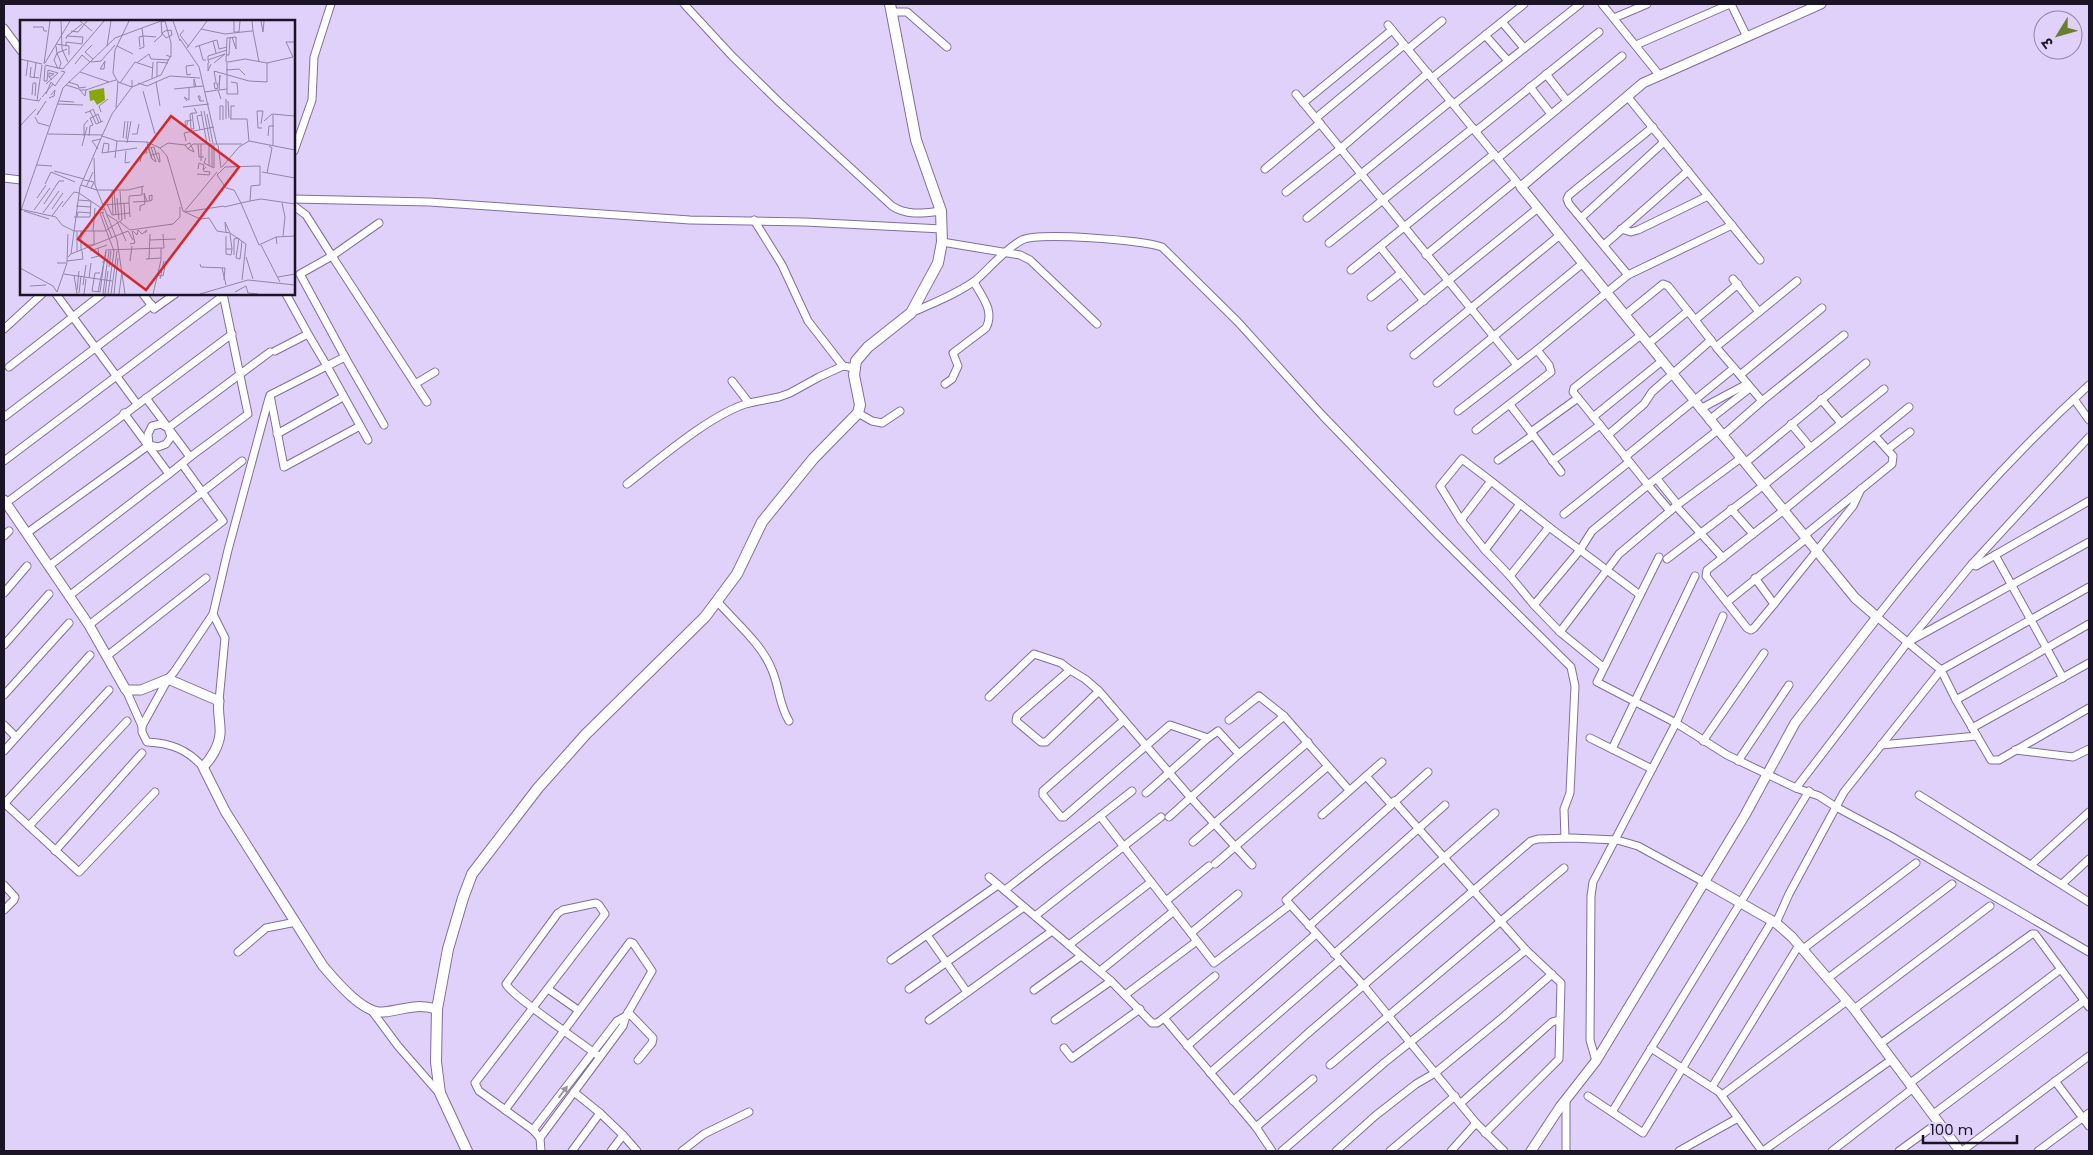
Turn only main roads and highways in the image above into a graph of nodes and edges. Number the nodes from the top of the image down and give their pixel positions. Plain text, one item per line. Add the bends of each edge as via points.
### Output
1 (890, 8) edge
2 (467, 1151) edge

1 - 2 main road via 916,140 942,214 938,263 911,313 860,354 854,375 860,405 858,413 813,459 762,522 745,561 705,617 586,734 538,788 472,874 448,949 437,1009 436,1062 441,1095

